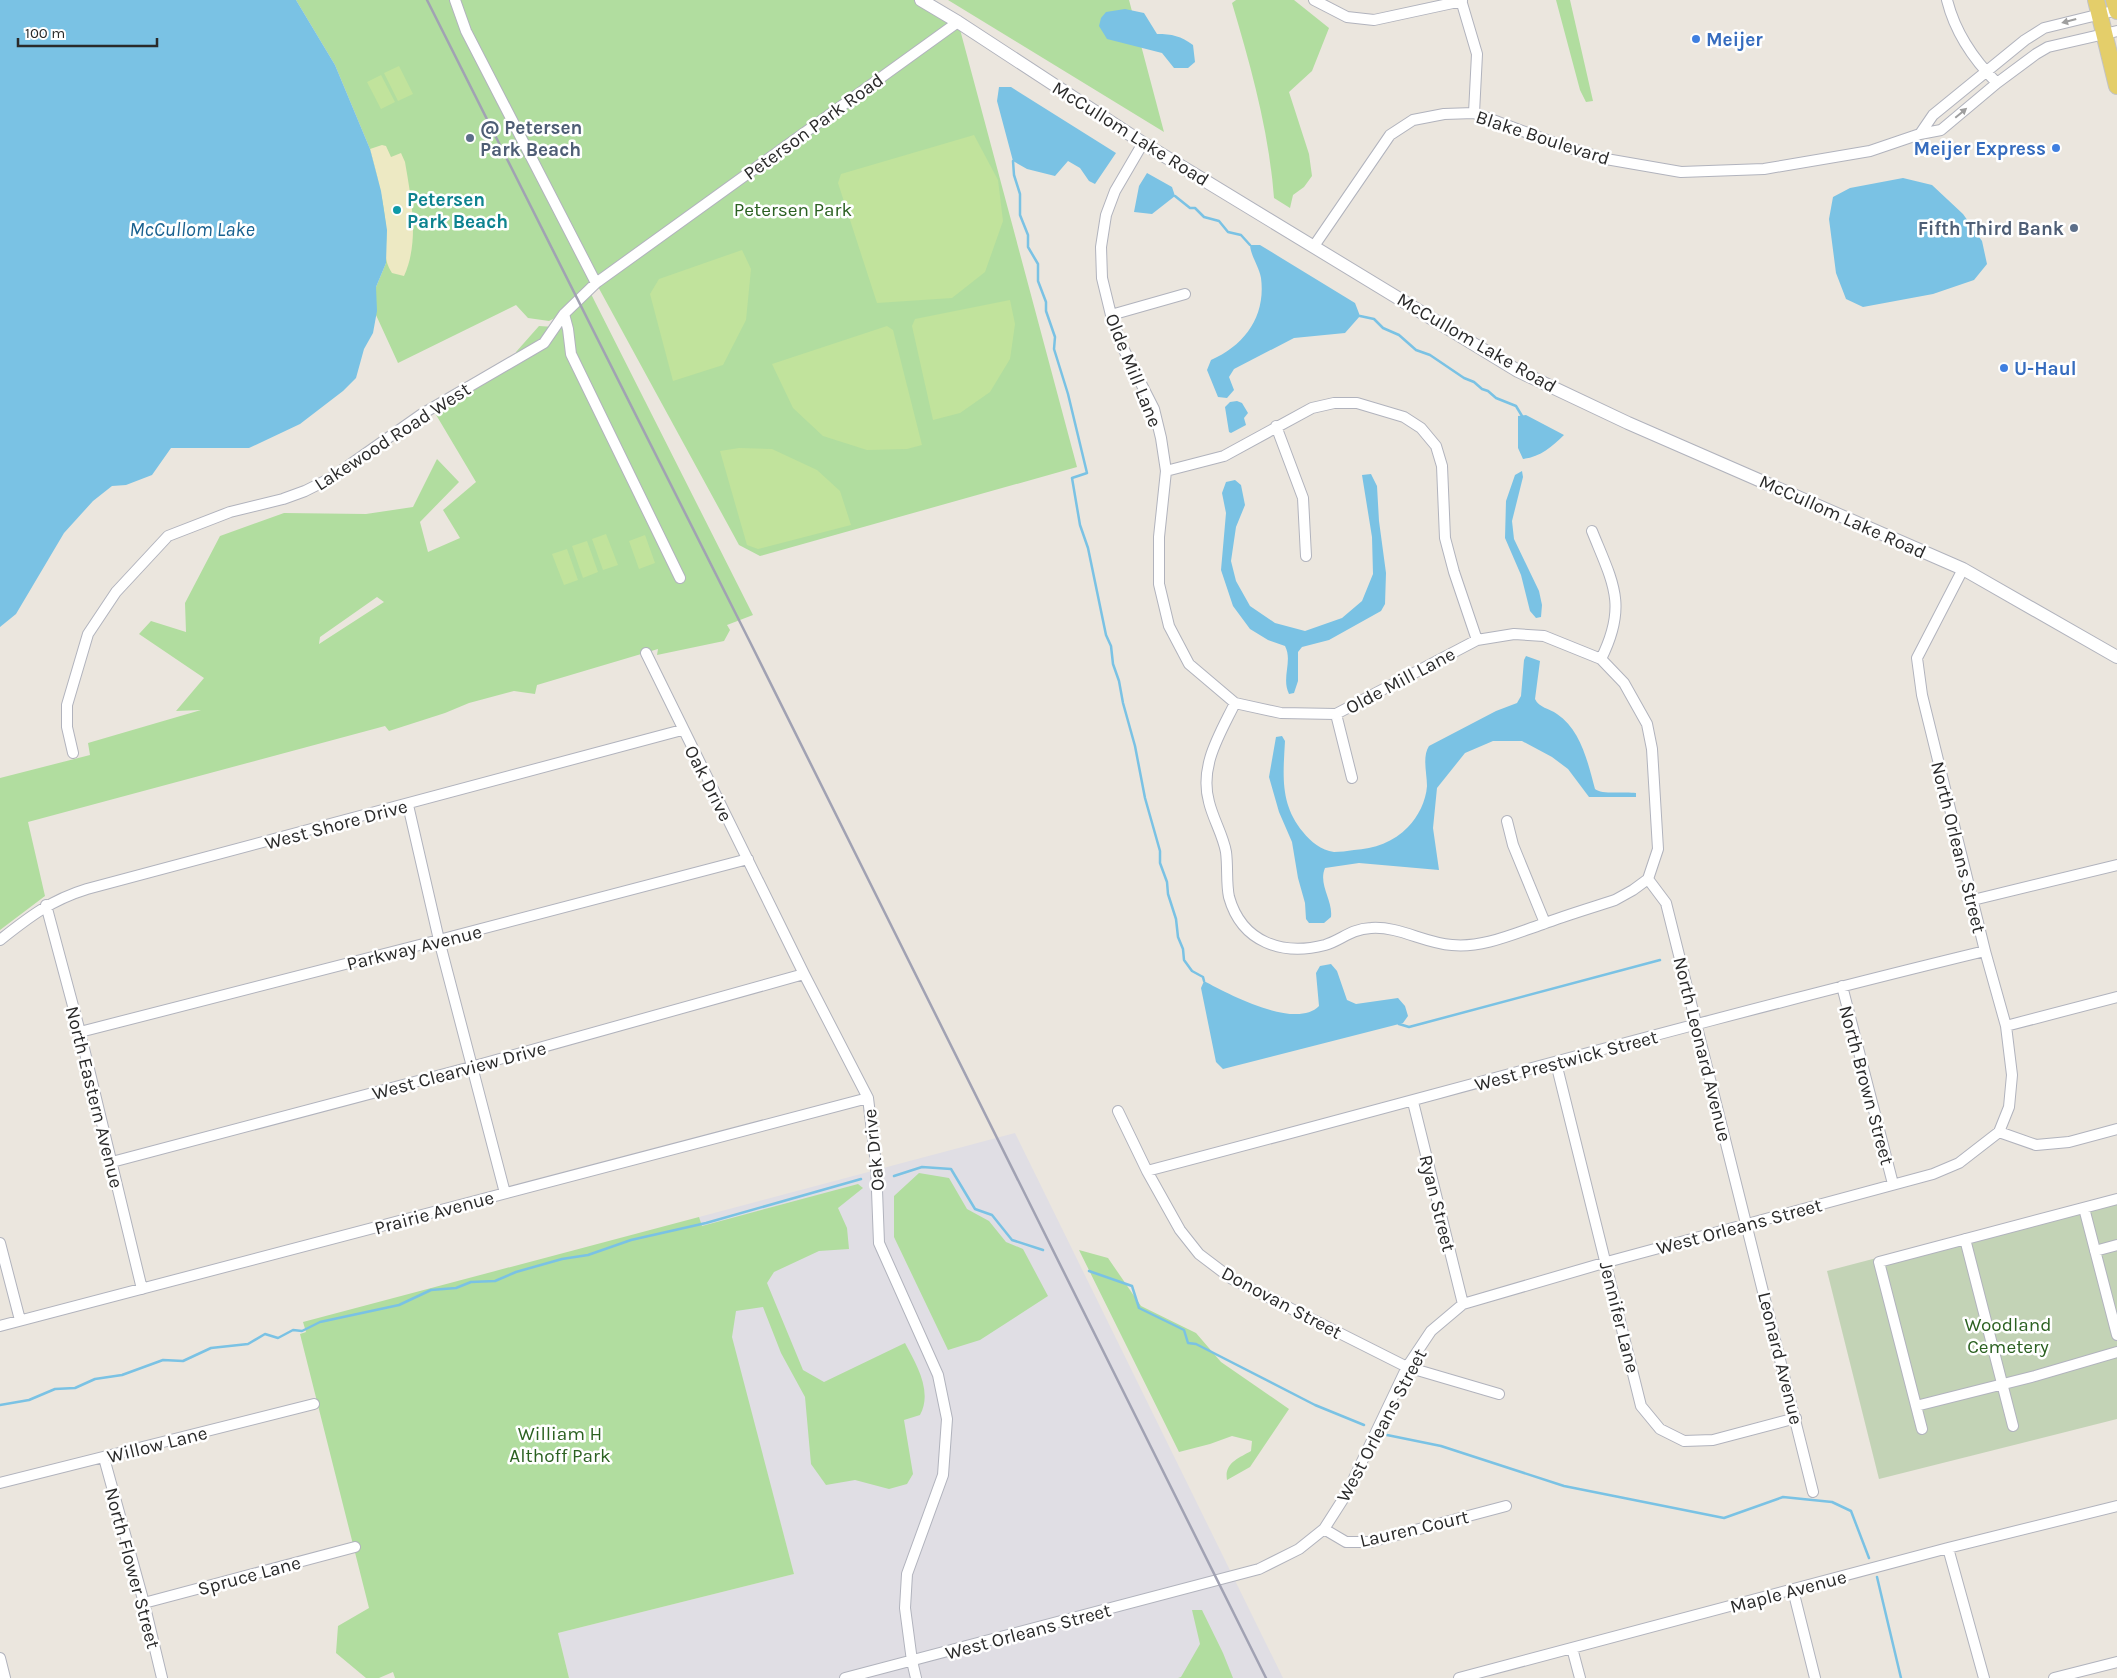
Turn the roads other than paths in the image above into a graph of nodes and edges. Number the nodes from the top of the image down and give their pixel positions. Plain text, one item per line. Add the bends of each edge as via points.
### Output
1 (456, 0) edge
2 (921, 0) edge
3 (1314, 0) edge
4 (1462, 0) edge
5 (1947, 0) edge
6 (2114, 0) edge
7 (2097, 7) edge
8 (2117, 11) edge
9 (958, 22) junction
10 (2110, 32) edge
11 (1986, 71) junction
12 (1997, 83) junction
13 (2117, 86) edge
14 (1474, 113) junction
15 (1920, 134) junction
16 (1143, 143) junction
17 (1314, 246) junction
18 (596, 283) junction
19 (1185, 294) dead end
20 (564, 314) junction
21 (1111, 315) junction
22 (1276, 426) junction
23 (1166, 471) junction
24 (1592, 530) dead end
25 (1306, 556) dead end
26 (1962, 569) junction
27 (680, 578) dead end
28 (1477, 640) junction
29 (646, 653) dead end
30 (2117, 657) edge
31 (1601, 659) junction
32 (1235, 703) junction
33 (1336, 714) junction
34 (682, 730) junction
35 (73, 753) dead end
36 (1352, 778) dead end
37 (408, 805) junction
38 (1508, 821) dead end
39 (748, 859) junction
40 (2117, 864) edge
41 (1648, 878) junction
42 (1972, 900) junction
43 (46, 905) junction
44 (1544, 923) junction
45 (0, 940) edge
46 (440, 940) junction
47 (1985, 951) junction
48 (804, 974) junction
49 (1842, 986) junction
50 (2117, 997) edge
51 (1697, 1025) junction
52 (2006, 1026) junction
53 (80, 1032) junction
54 (1556, 1063) junction
55 (471, 1067) junction
56 (868, 1098) junction
57 (1413, 1102) junction
58 (1118, 1111) dead end
59 (2117, 1129) edge
60 (1999, 1132) junction
61 (112, 1162) junction
62 (1147, 1171) junction
63 (1893, 1184) junction
64 (505, 1193) junction
65 (2117, 1199) edge
66 (2084, 1208) junction
67 (1748, 1224) junction
68 (1965, 1239) junction
69 (0, 1243) edge
70 (2117, 1245) edge
71 (2095, 1251) junction
72 (1607, 1262) junction
73 (142, 1289) junction
74 (1463, 1304) junction
75 (20, 1320) junction
76 (0, 1326) edge
77 (2117, 1335) edge
78 (2117, 1352) edge
79 (1407, 1367) junction
80 (2002, 1384) junction
81 (1499, 1394) dead end
82 (314, 1404) dead end
83 (1916, 1406) junction
84 (1796, 1418) junction
85 (2013, 1426) dead end
86 (1922, 1429) dead end
87 (104, 1458) junction
88 (0, 1483) edge
89 (1813, 1492) dead end
90 (1506, 1506) dead end
91 (2117, 1506) edge
92 (1324, 1529) junction
93 (355, 1547) dead end
94 (1948, 1548) junction
95 (1793, 1590) junction
96 (144, 1603) junction
97 (1572, 1648) junction
98 (0, 1658) edge
99 (912, 1661) junction
100 (2117, 1662) edge
101 (5, 1678) edge
102 (162, 1678) edge
103 (845, 1678) edge
104 (916, 1678) edge
105 (1459, 1678) edge
106 (1580, 1678) edge
107 (1815, 1678) edge
108 (1984, 1678) edge
109 (2054, 1678) edge

1 - 18 street via 466,31
2 - 9 street, McCullom Lake Road
3 - 4 street via 1347,17 1374,20
4 - 14 street via 1477,54
5 - 11 street via 1952,20
6 - 8 main road
7 - 8 street
7 - 10 main road
7 -> 11 street via 2044,28
9 - 16 street, McCullom Lake Road
9 - 18 street, Peterson Park Road
10 - 12 street, Blake Boulevard via 2048,47
10 - 13 main road
11 - 12 street
11 - 15 street via 1933,115
15 -> 12 street, Blake Boulevard via 1941,130
14 - 15 street, Blake Boulevard via 1606,159 1681,172 1764,169 1870,151
14 - 17 street, Blake Boulevard via 1413,120 1390,135
16 - 17 street, McCullom Lake Road
16 - 21 street, Olde Mill Lane via 1106,215 1101,247 1102,278
17 - 26 street, McCullom Lake Road via 1518,371 1628,423
18 - 20 street, Lakewood Road West
19 - 21 street
20 - 27 street via 571,354
20 - 35 street, Lakewood Road West via 544,343 422,414 331,478 283,499 230,512 168,536 116,592 88,634 67,705 67,727
21 - 23 street, Olde Mill Lane via 1121,344 1154,409
22 - 23 street via 1224,456
22 - 25 street via 1303,498
22 - 28 street via 1312,408 1357,403 1404,417 1421,428 1436,446 1442,466 1445,538
23 - 32 street, Olde Mill Lane via 1159,537 1159,584 1169,626 1190,664
24 - 31 street via 1614,584 1617,611 1611,639
26 - 30 street, McCullom Lake Road
26 - 42 street, North Orleans Street via 1917,658 1922,695
28 - 31 street, Olde Mill Lane via 1514,634 1544,636
28 - 33 street, Olde Mill Lane
29 - 34 street, Oak Drive
31 - 41 street, Olde Mill Lane via 1624,683 1646,724 1652,749 1658,849
32 - 33 street, Olde Mill Lane via 1281,713
32 - 44 street via 1206,767 1208,801 1226,852 1229,896 1236,914 1258,939 1278,948 1304,949 1328,944 1349,932 1371,928 1395,930 1451,945 1477,945
33 - 36 street
34 - 37 street, West Shore Drive
34 - 39 street, Oak Drive
37 - 43 street, West Shore Drive via 87,889
37 - 46 street
38 - 44 street via 1513,845
39 - 46 street, Parkway Avenue
39 - 48 street, Oak Drive
40 - 42 street
41 - 44 street via 1615,900
41 - 51 street, North Leonard Avenue via 1666,903
42 - 47 street, North Orleans Street
43 - 45 street, West Shore Drive
43 - 53 street, North Eastern Avenue
46 - 53 street, Parkway Avenue
46 - 55 street
47 - 49 street, West Prestwick Street
47 - 52 street, North Orleans Street
48 - 55 street, West Clearview Drive
48 - 56 street, Oak Drive
49 - 51 street, West Prestwick Street
49 - 63 street, North Brown Street
50 - 52 street
51 - 54 street, West Prestwick Street
51 - 67 street, North Leonard Avenue
52 - 60 street, North Orleans Street via 2012,1075 2009,1106
53 - 61 street, North Eastern Avenue
54 - 57 street, West Prestwick Street
54 - 72 street, Jennifer Lane
55 - 61 street, West Clearview Drive
55 - 64 street
56 - 64 street, Prairie Avenue
56 - 99 street, Oak Drive via 876,1164 879,1243 938,1375 947,1419 943,1475 907,1574 905,1608
57 - 62 street, West Prestwick Street
57 - 74 street, Ryan Street
58 - 62 street, Donovan Street
59 - 60 street via 2069,1142 2036,1145
60 - 63 street, West Orleans Street via 1959,1163 1933,1174
61 - 73 street, North Eastern Avenue
62 - 79 street, Donovan Street via 1180,1230 1199,1254 1232,1279
63 - 67 street, West Orleans Street
64 - 73 street, Prairie Avenue
65 - 66 street
66 - 68 street
66 - 71 street
67 - 72 street, West Orleans Street
67 - 84 street, Leonard Avenue
68 - 80 street
68 - 83 street via 1879,1262
69 - 75 street
70 - 71 street
71 - 77 street
72 - 74 street, West Orleans Street
72 - 84 street, Jennifer Lane via 1641,1406 1660,1429 1684,1441 1713,1440
73 - 75 street, Prairie Avenue
74 - 79 street, West Orleans Street via 1431,1331
75 - 76 street, Prairie Avenue
78 - 80 street
79 - 81 street, Donovan Street
79 - 92 street, West Orleans Street via 1347,1493
80 - 83 street
80 - 85 street
82 - 87 street, Willow Lane
83 - 86 street
84 - 89 street, Leonard Avenue
87 - 88 street, Willow Lane
87 - 96 street, North Flower Street
90 - 92 street, Lauren Court via 1370,1542 1346,1542
91 - 94 street, Maple Avenue
92 - 99 street, West Orleans Street via 1299,1549 1259,1569
93 - 96 street, Spruce Lane
94 - 95 street, Maple Avenue
94 - 108 street
95 - 97 street, Maple Avenue
95 - 107 street
96 - 102 street, North Flower Street
97 - 105 street, Maple Avenue
97 - 106 street
98 - 101 street
99 - 103 street, West Orleans Street
99 - 104 street, Oak Drive
100 - 109 street

